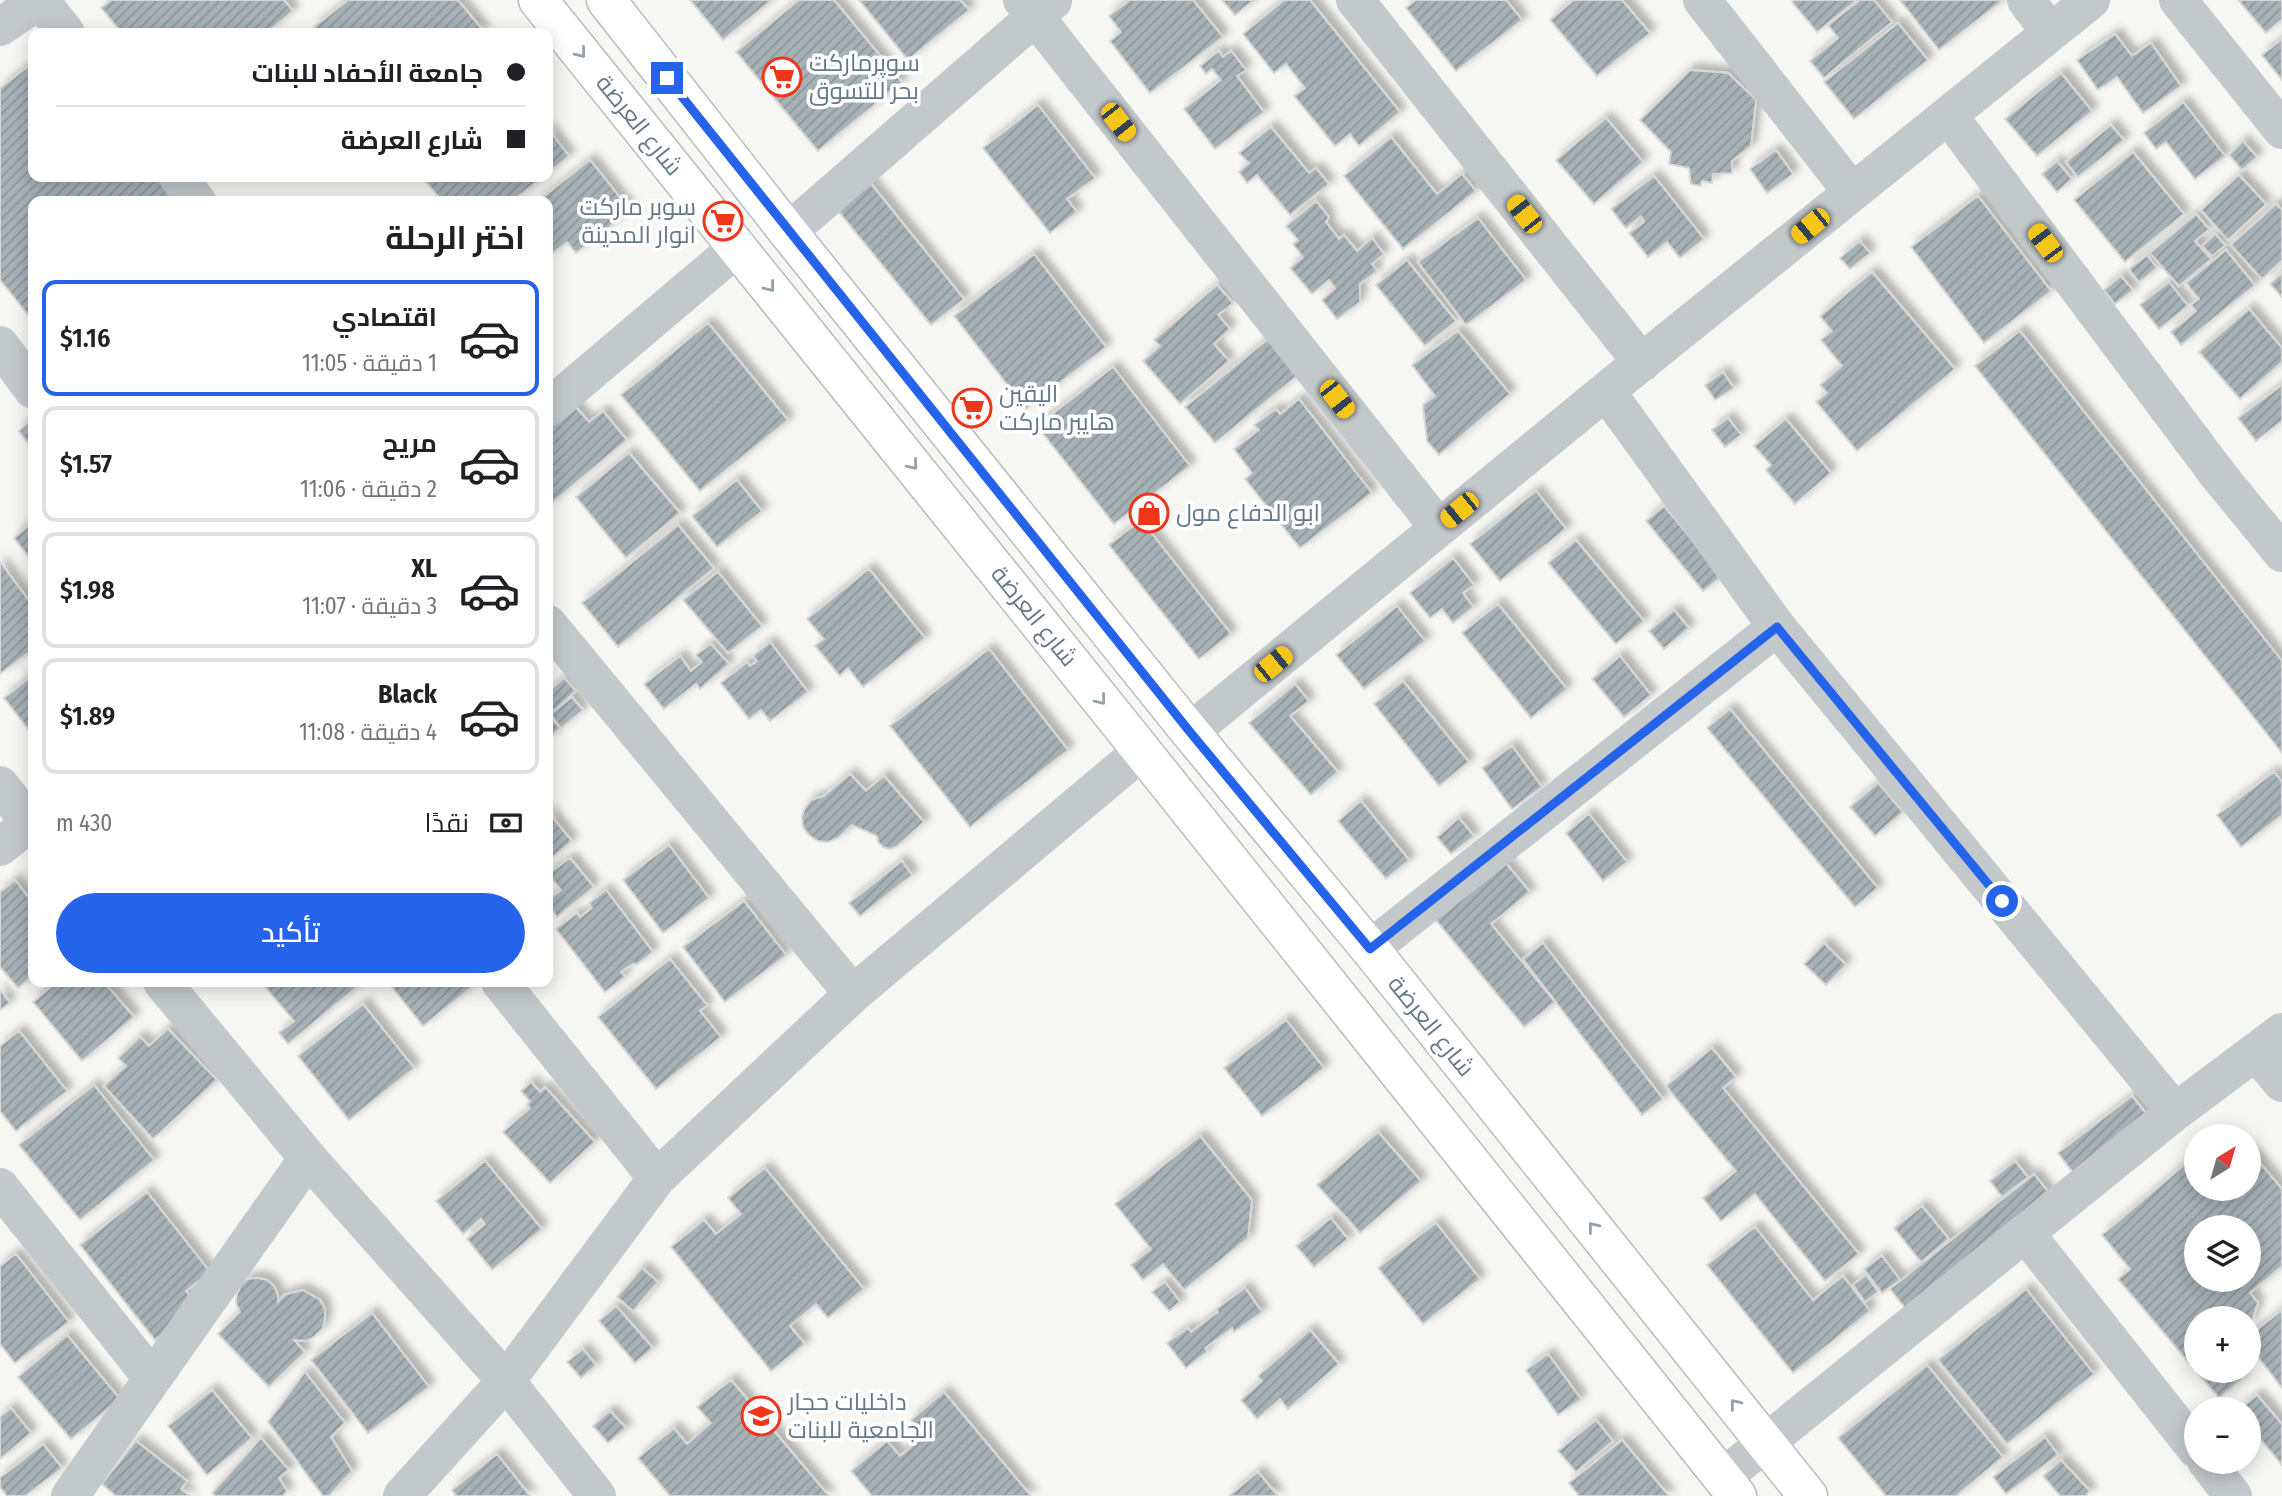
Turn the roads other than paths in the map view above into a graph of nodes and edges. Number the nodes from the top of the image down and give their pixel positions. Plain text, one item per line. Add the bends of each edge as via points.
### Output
1 (40, 0) edge
2 (538, 0) edge
3 (606, 0) edge
4 (1355, 0) edge
5 (1702, 0) edge
6 (2026, 0) edge
7 (2091, 0) edge
8 (2178, 0) edge
9 (1036, 5) edge
10 (0, 27) edge
11 (62, 28) edge
12 (2050, 32) junction
13 (650, 57) junction
14 (610, 89) junction
15 (1949, 116) junction
16 (2282, 130) edge
17 (182, 182) edge
18 (1852, 191) junction
19 (193, 196) edge
20 (788, 232) junction
21 (738, 247) junction
22 (0, 345) edge
23 (1643, 363) junction
24 (28, 383) edge
25 (1606, 391) junction
26 (553, 404) edge
27 (1438, 527) junction
28 (2282, 553) edge
29 (1777, 627) junction
30 (553, 630) edge
31 (1190, 732) junction
32 (1142, 751) junction
33 (0, 785) edge
34 (28, 820) edge
35 (28, 828) edge
36 (0, 848) edge
37 (1370, 949) junction
38 (166, 987) edge
39 (504, 987) edge
40 (853, 993) junction
41 (2269, 1043) edge
42 (2282, 1083) edge
43 (2175, 1112) junction
44 (308, 1158) junction
45 (657, 1178) junction
46 (0, 1187) edge
47 (2026, 1234) junction
48 (152, 1378) junction
49 (506, 1381) junction
50 (2184, 1434) edge
51 (1767, 1443) junction
52 (2216, 1474) edge
53 (1730, 1487) edge
54 (70, 1496) edge
55 (402, 1496) edge
56 (597, 1496) edge
57 (1808, 1496) edge
58 (2233, 1496) edge

1 - 10 street
1 - 11 street
2 -> 14 main road, شارع العرضة
3 - 13 main road, شارع العرضة
4 - 23 street
5 - 18 street
6 - 12 street
7 - 12 street
8 - 16 street
9 - 20 street
9 - 27 street
12 - 15 street
13 - 14 main road
13 - 20 main road, شارع العرضة
14 - 21 main road, شارع العرضة
15 - 18 street
15 - 28 street via 2219,477
17 - 19 street
18 - 23 street
20 - 31 main road, شارع العرضة
21 - 26 street
21 -> 32 main road, شارع العرضة
22 - 24 street
23 - 25 street
25 - 27 street
25 - 29 street
27 - 31 street
29 - 37 street
29 - 43 street
30 - 40 street
31 - 37 main road, شارع العرضة
32 - 40 street
32 - 53 main road, شارع العرضة
33 - 34 street
35 - 36 street
51 -> 37 main road, شارع العرضة
38 - 44 street
39 - 45 street
40 - 45 street
41 - 42 street
41 - 43 street
43 - 47 street
44 - 48 street
44 - 49 street
45 - 49 street
46 - 48 street
47 - 50 street
47 - 51 street
48 - 54 street
49 - 55 street
49 - 56 street
51 - 53 street
51 - 57 main road, شارع العرضة
52 - 58 street

